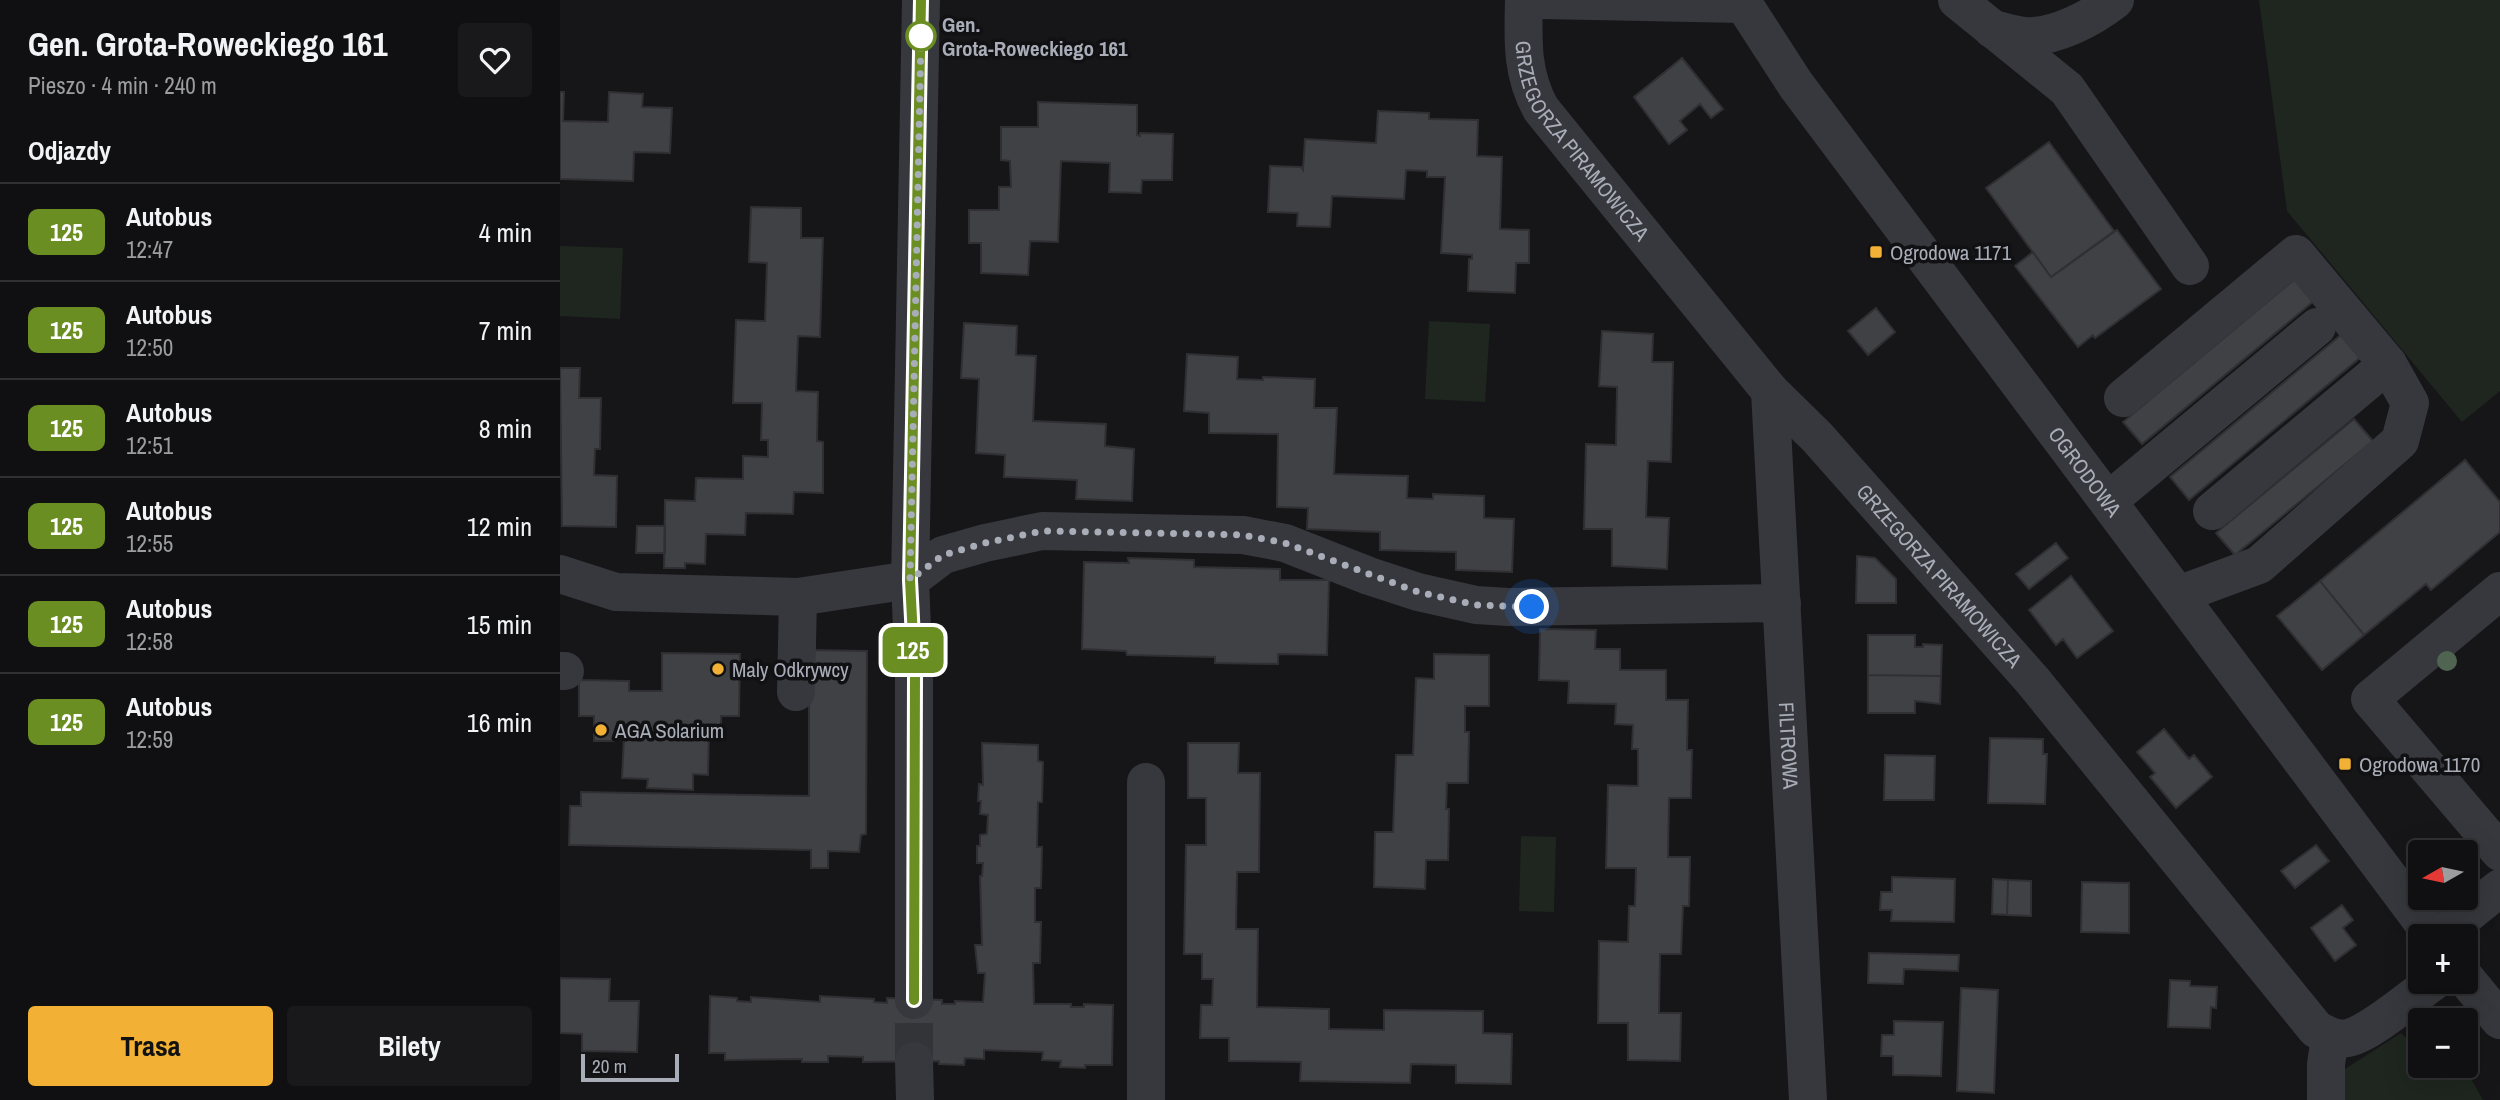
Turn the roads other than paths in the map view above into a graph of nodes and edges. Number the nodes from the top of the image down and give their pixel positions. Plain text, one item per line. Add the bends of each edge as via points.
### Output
1 (921, 0) edge
2 (1524, 0) edge
3 (1543, 0) edge
4 (1956, 0) edge
5 (2115, 0) edge
6 (1742, 1) edge
7 (1992, 29) junction
8 (2190, 266) dead end
9 (2317, 327) dead end
10 (2388, 364) junction
11 (1770, 391) junction
12 (2123, 398) dead end
13 (2108, 501) junction
14 (2212, 511) dead end
15 (560, 573) edge
16 (910, 580) junction
17 (2500, 591) edge
18 (2178, 595) junction
19 (798, 597) junction
20 (1782, 603) junction
21 (796, 692) dead end
22 (1146, 782) dead end
23 (2500, 852) edge
24 (2500, 888) edge
25 (2425, 924) edge
26 (2455, 924) edge
27 (2416, 994) edge
28 (914, 1000) tunnel mouth
29 (2330, 1037) junction
30 (914, 1061) tunnel mouth
31 (915, 1100) edge
32 (1146, 1100) edge
33 (1808, 1100) edge
34 (2326, 1100) edge

1 - 16 street
2 - 11 street, GRZEGORZA PIRAMOWICZA via 1525,68 1541,109
3 - 6 street
4 - 7 street
5 - 7 street via 2092,17 2059,30 2026,36
6 - 13 street, OGRODOWA via 1796,85
7 - 8 street via 2067,89
9 - 13 street
10 - 12 street via 2296,254
10 - 14 street
10 - 18 street via 2410,403 2400,441 2259,565
11 - 20 street, FILTROWA
11 - 29 street, GRZEGORZA PIRAMOWICZA via 1826,447 2033,681 2316,1029
13 - 18 street, OGRODOWA
15 - 19 street via 616,592
16 - 19 street
16 - 20 street via 943,555 1042,531 1143,532 1243,535 1285,543 1418,592 1476,605
16 - 28 street via 915,676
17 - 23 street via 2370,699
18 - 25 street, OGRODOWA
19 - 21 street
20 - 33 street, FILTROWA
22 - 32 street
24 - 26 street
27 - 29 street via 2362,1033
29 - 34 street
30 - 31 street

